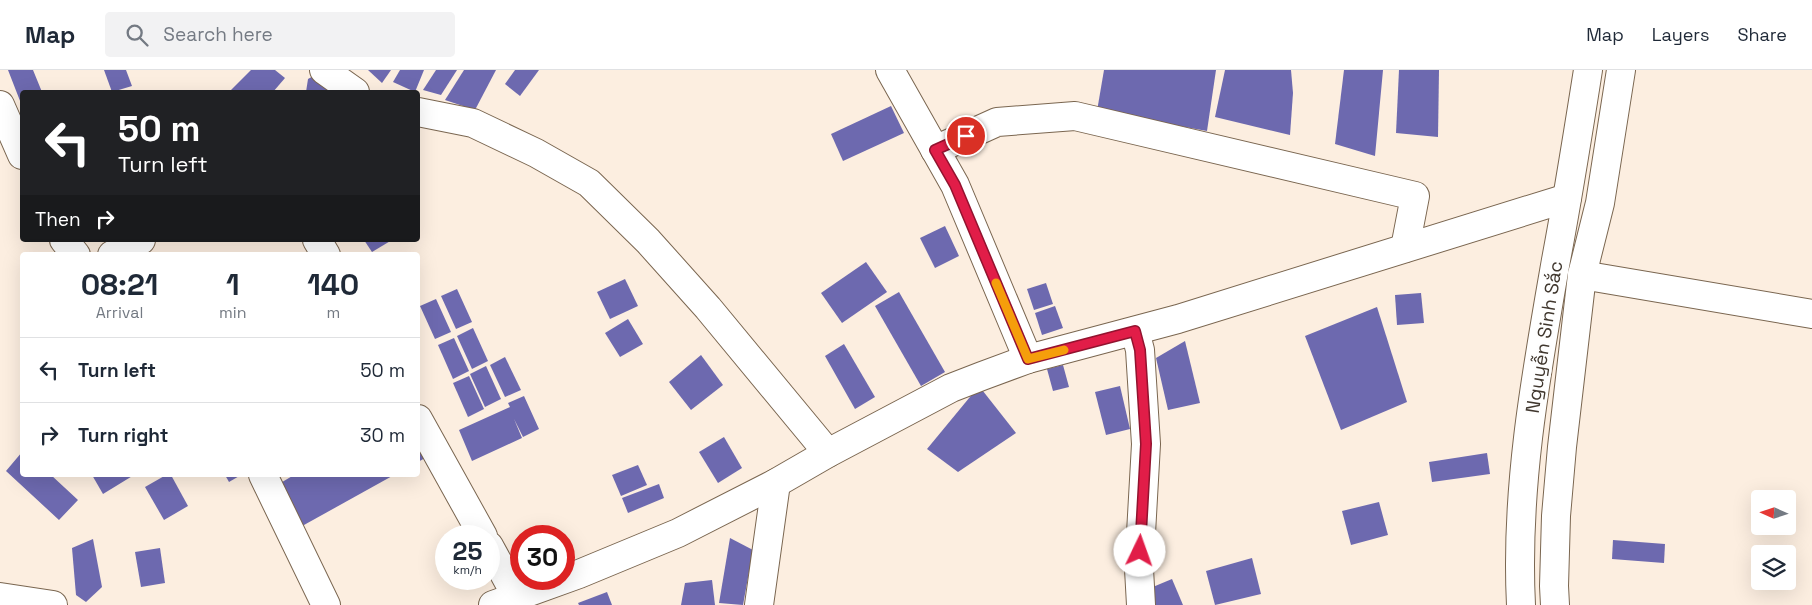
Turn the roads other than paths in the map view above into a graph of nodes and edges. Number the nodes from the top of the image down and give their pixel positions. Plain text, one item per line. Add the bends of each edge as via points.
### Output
1 (324, 70) edge
2 (890, 70) edge
3 (1588, 70) edge
4 (1621, 70) edge
5 (352, 90) edge
6 (0, 105) edge
7 (420, 112) edge
8 (20, 150) edge
9 (935, 150) junction
10 (1567, 198) junction
11 (66, 242) edge
12 (137, 242) edge
13 (1405, 248) junction
14 (74, 252) edge
15 (118, 252) edge
16 (1582, 275) junction
17 (1812, 314) edge
18 (1135, 331) junction
19 (1028, 359) junction
20 (420, 423) edge
21 (828, 452) junction
22 (264, 477) edge
23 (776, 483) junction
24 (477, 525) edge
25 (500, 584) edge
26 (15, 601) edge
27 (505, 601) edge
28 (53, 605) edge
29 (326, 605) edge
30 (759, 605) edge
31 (1141, 605) edge
32 (1520, 605) edge
33 (1555, 605) edge

1 - 5 main road
2 - 9 main road
3 - 10 main road, Nguyễn Sinh Sắc
4 - 16 main road, Nguyễn Sinh Sắc via 1600,203
6 - 8 main road
7 - 21 main road via 474,123 589,183 701,301
9 - 13 main road via 996,122 1075,116 1415,196
9 - 19 main road via 955,185
10 - 13 main road
10 - 32 main road, Nguyễn Sinh Sắc via 1538,363 1523,489
11 - 14 main road
12 - 15 main road
13 - 18 main road
16 - 17 main road
16 - 33 main road, Nguyễn Sinh Sắc via 1556,516
18 - 19 main road
18 - 31 main road via 1140,350 1146,444 1139,568
19 - 21 main road via 951,388
20 - 24 main road
21 - 23 main road
22 - 29 main road
23 - 27 main road via 678,533
23 - 30 main road
25 - 27 main road
26 - 28 main road

